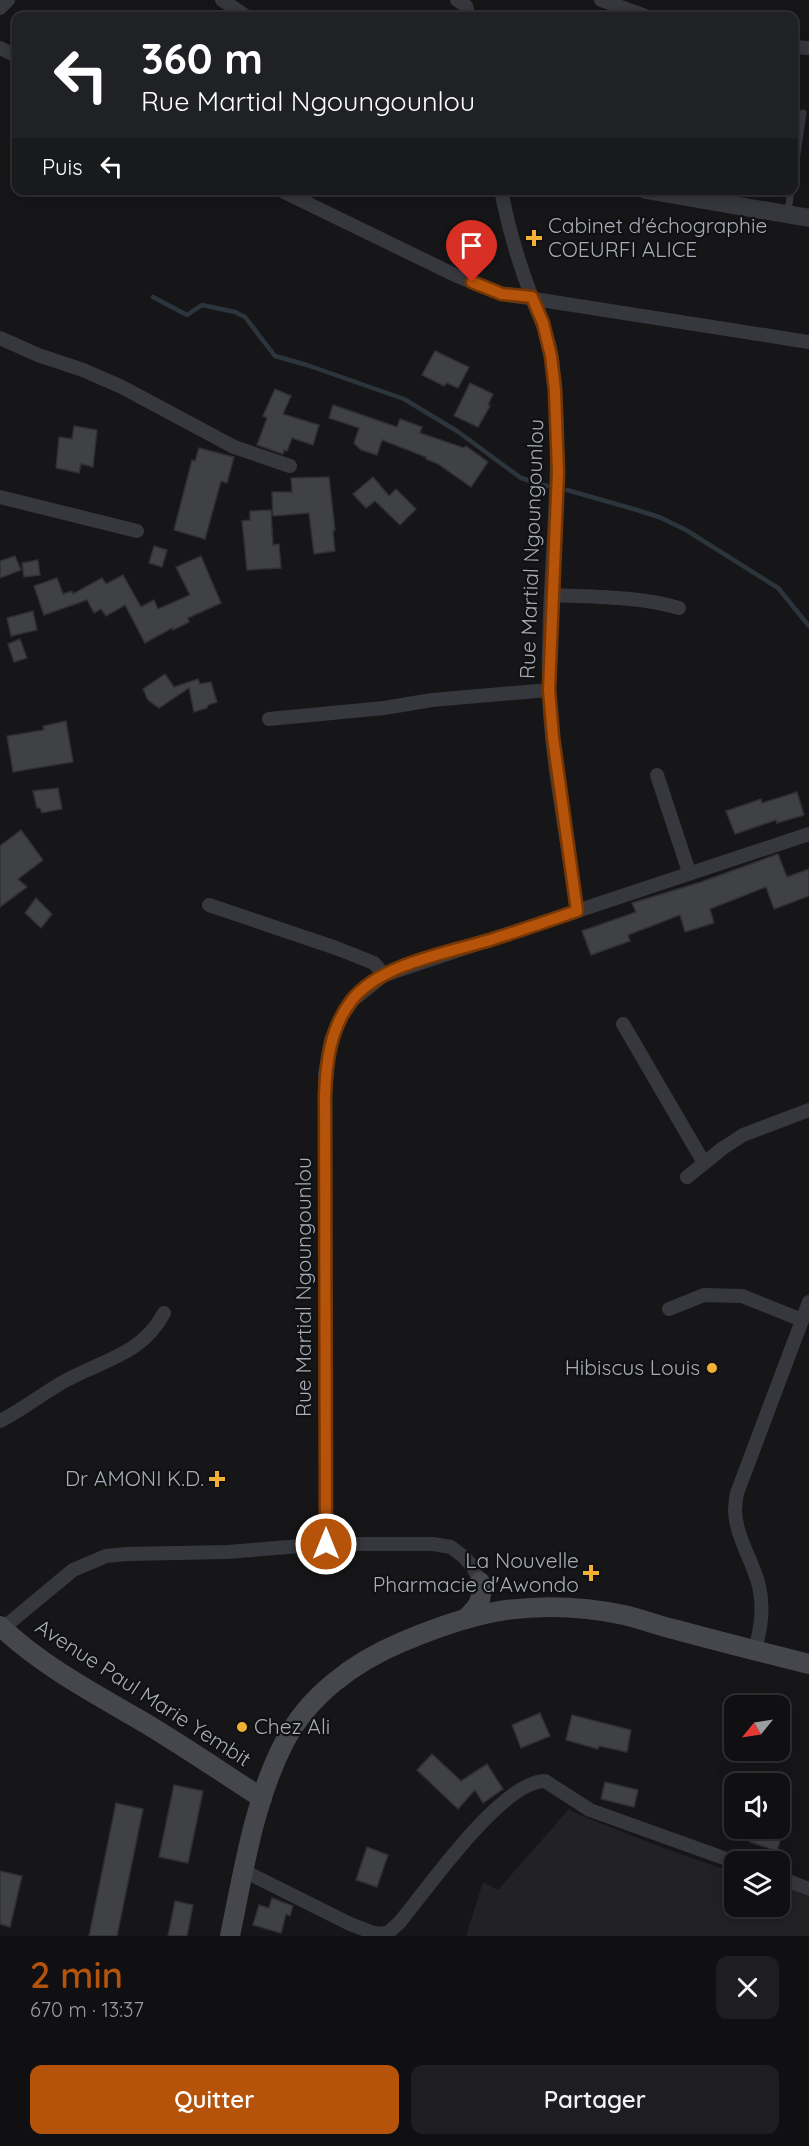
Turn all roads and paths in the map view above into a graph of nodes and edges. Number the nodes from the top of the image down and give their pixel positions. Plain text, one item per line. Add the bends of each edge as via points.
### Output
1 (8, 0) edge
2 (222, 0) edge
3 (601, 0) edge
4 (0, 8) edge
5 (240, 12) edge
6 (635, 12) edge
7 (803, 113) dead end
8 (798, 147) edge
9 (290, 195) edge
10 (502, 195) edge
11 (693, 195) edge
12 (790, 195) edge
13 (787, 214) junction
14 (809, 218) edge
15 (532, 297) junction
16 (0, 338) edge
17 (809, 342) edge
18 (290, 466) dead end
19 (0, 497) edge
20 (137, 531) dead end
21 (552, 595) junction
22 (679, 608) dead end
23 (549, 690) junction
24 (268, 719) dead end
25 (657, 775) dead end
26 (809, 834) edge
27 (689, 872) junction
28 (209, 904) dead end
29 (577, 911) junction
30 (384, 975) junction
31 (623, 1024) dead end
32 (809, 1110) edge
33 (704, 1163) junction
34 (687, 1178) dead end
35 (809, 1302) edge
36 (669, 1309) dead end
37 (164, 1313) dead end
38 (802, 1320) junction
39 (0, 1421) edge
40 (326, 1544) junction
41 (480, 1582) junction
42 (509, 1610) junction
43 (465, 1619) junction
44 (1, 1627) edge
45 (755, 1650) junction
46 (809, 1664) edge
47 (262, 1798) junction
48 (724, 1858) edge
49 (244, 1871) junction
50 (790, 1882) edge
51 (809, 1889) edge
52 (378, 1935) edge
53 (230, 1936) edge

1 - 4 street
2 - 5 street
3 - 6 street
7 - 8 lane
9 - 15 street via 457,276 502,294
10 - 15 street, Rue Martial Ngoungounlou via 509,232
11 - 13 street
12 - 13 lane
13 - 14 street
15 - 17 street
15 - 21 street, Rue Martial Ngoungounlou via 551,356 558,431
16 - 18 street via 122,387 234,447
19 - 20 street
21 - 22 street via 630,599
21 - 23 street, Rue Martial Ngoungounlou
23 - 24 street
23 - 29 street, Rue Martial Ngoungounlou
25 - 27 street
26 - 27 street
27 - 29 street
28 - 30 street via 374,963
29 - 30 street, Rue Martial Ngoungounlou
30 - 40 street, Rue Martial Ngoungounlou via 353,1000 342,1016 331,1040 326,1074
31 - 33 street
32 - 33 street via 743,1135
33 - 34 street
35 - 38 street
36 - 38 street via 704,1295 741,1296
37 - 39 street via 153,1332 137,1347 62,1383
38 - 45 street via 737,1493 735,1512 762,1603
40 - 41 street via 451,1547 464,1557
40 - 44 street via 106,1556 73,1570
41 - 42 main road via 494,1600
41 - 43 main road via 480,1602
42 - 43 main road
42 - 45 main road via 589,1609
43 - 47 main road via 391,1647 334,1682 289,1734
44 - 47 main road, Avenue Paul Marie Yembit via 77,1683
45 - 46 main road
47 - 49 main road
48 - 52 street via 590,1810 545,1781 537,1781 511,1797 471,1834 395,1928
49 - 52 street
49 - 53 main road
50 - 51 street

